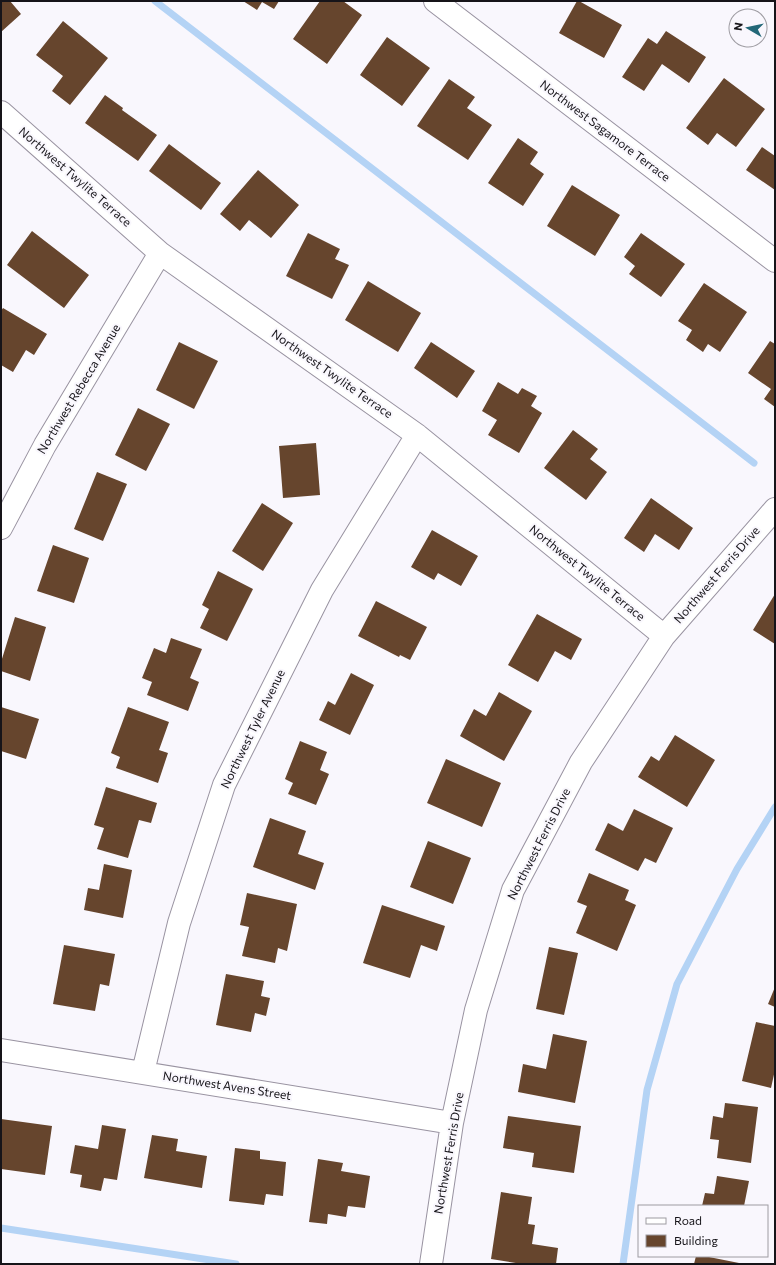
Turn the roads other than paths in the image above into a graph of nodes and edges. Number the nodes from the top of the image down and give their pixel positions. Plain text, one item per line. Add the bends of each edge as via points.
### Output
1 (435, 1) edge
2 (1, 112) edge
3 (160, 253) junction
4 (775, 261) edge
5 (417, 435) junction
6 (775, 509) edge
7 (1, 528) edge
8 (664, 636) junction
9 (1, 1050) edge
10 (143, 1072) junction
11 (452, 1123) junction
12 (431, 1264) edge

1 - 4 street, Northwest Sagamore Terrace
2 - 3 street, Northwest Twylite Terrace
3 - 5 street, Northwest Twylite Terrace
3 - 7 street, Northwest Rebecca Avenue via 45,445
5 - 8 street, Northwest Twylite Terrace
5 - 10 street, Northwest Tyler Avenue via 322,590 224,785 179,923
6 - 8 street, Northwest Ferris Drive
8 - 11 street, Northwest Ferris Drive via 581,762 514,890 476,1010
9 - 10 street, Northwest Avens Street
10 - 11 street, Northwest Avens Street
11 - 12 street, Northwest Ferris Drive

